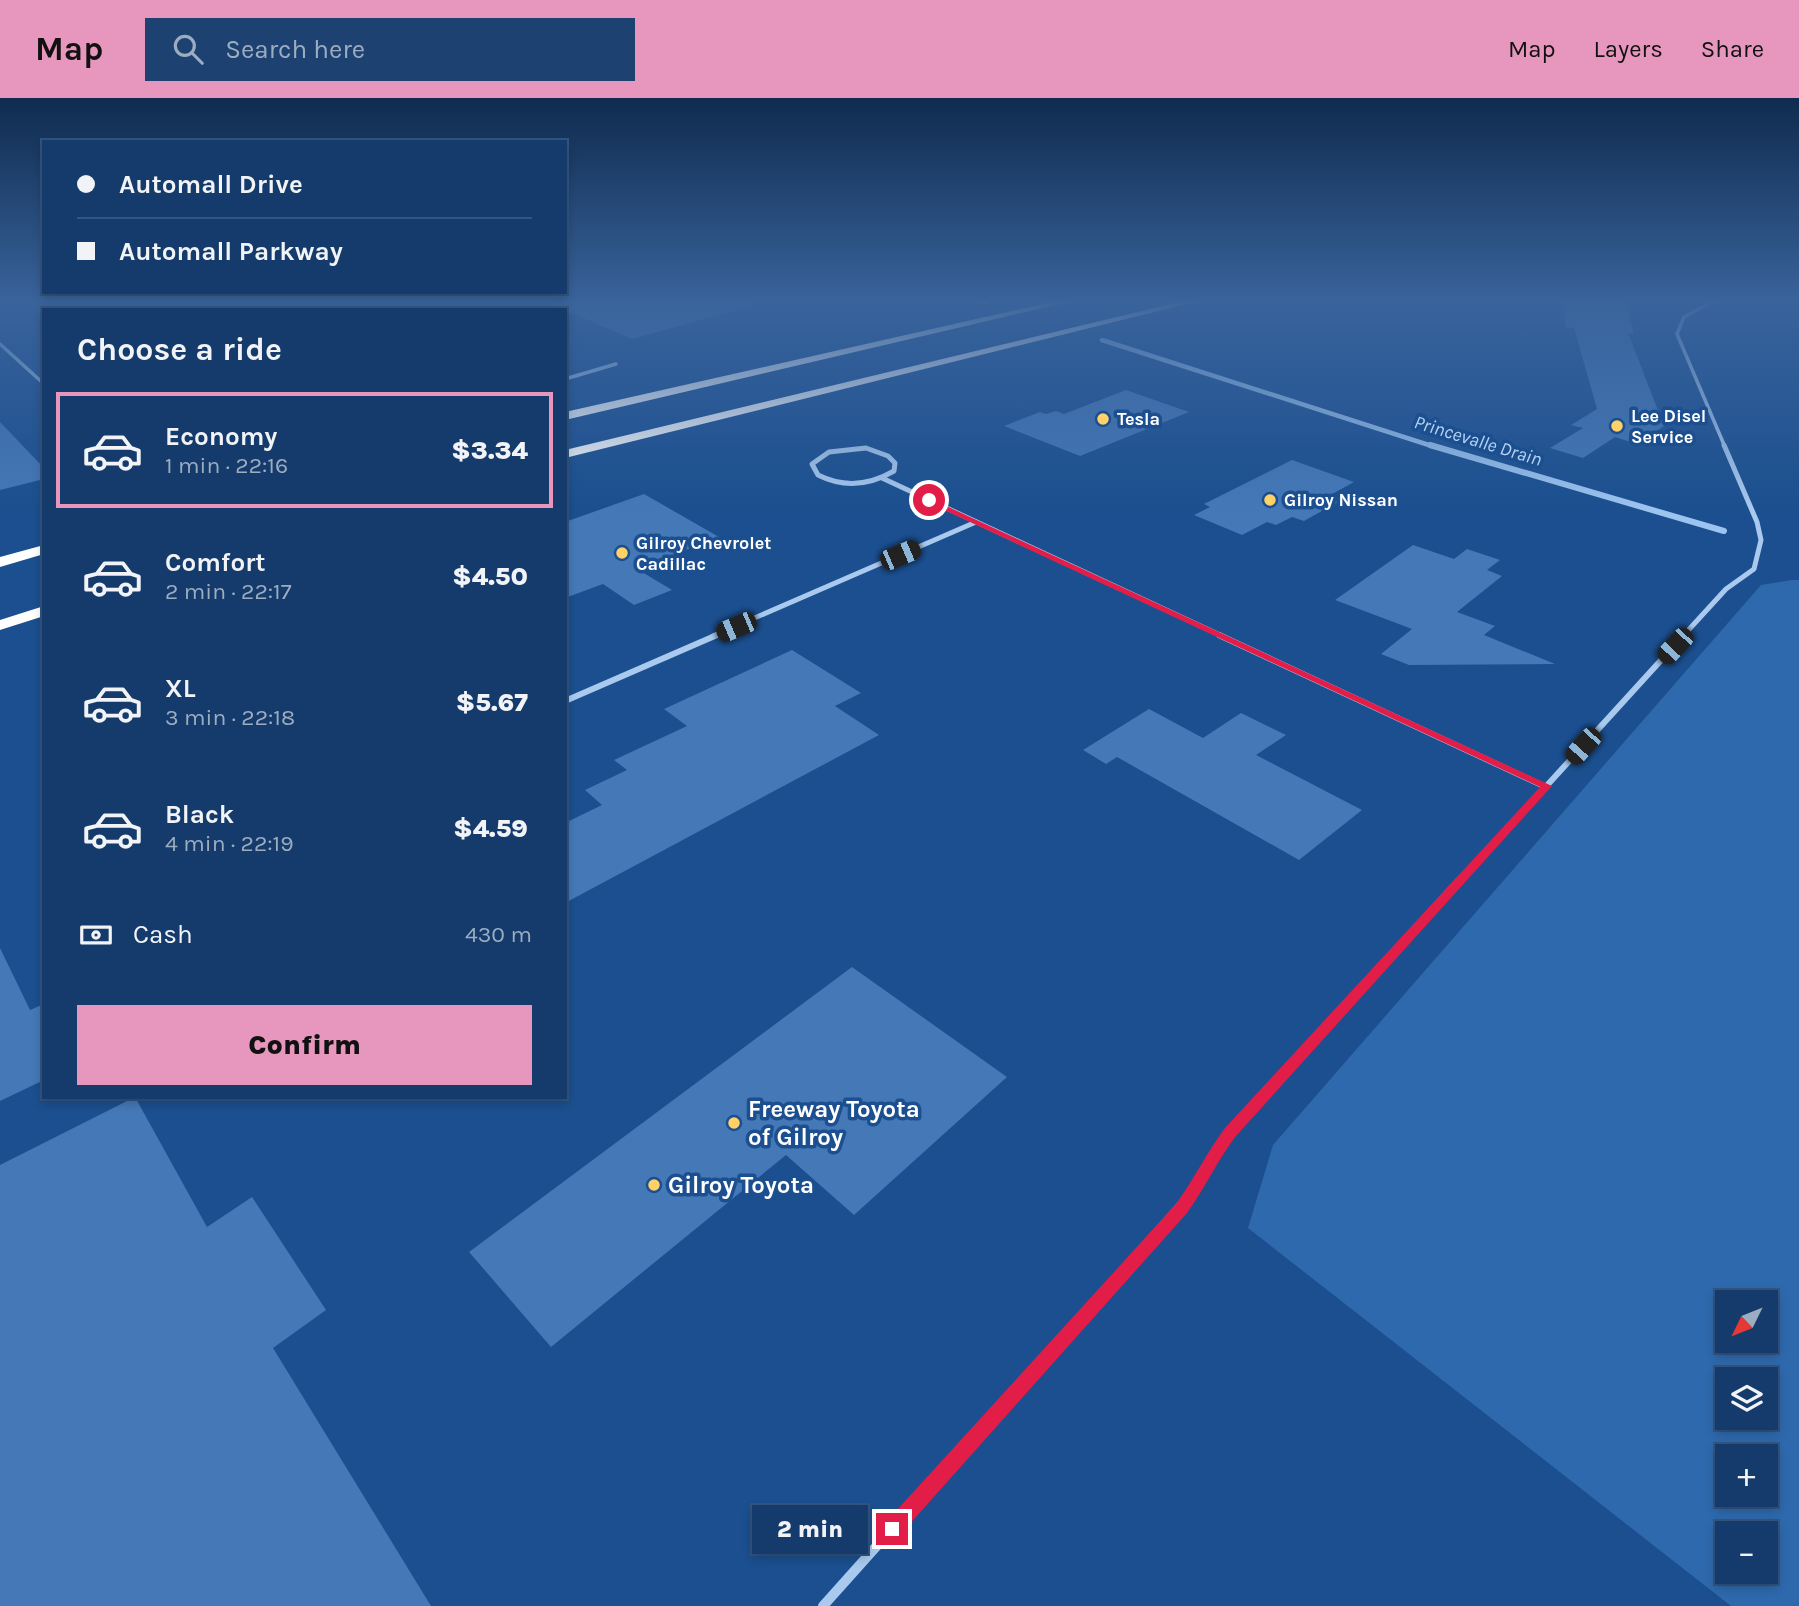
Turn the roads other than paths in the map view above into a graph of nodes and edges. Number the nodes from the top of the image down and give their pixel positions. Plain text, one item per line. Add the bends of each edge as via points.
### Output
1 (28, 369) edge
2 (598, 369) edge
3 (769, 369) edge
4 (913, 369) edge
5 (1692, 369) edge
6 (567, 378) edge
7 (42, 382) edge
8 (567, 416) edge
9 (567, 454) edge
10 (883, 478) junction
11 (976, 522) junction
12 (42, 550) edge
13 (0, 562) edge
14 (42, 598) edge
15 (0, 610) edge
16 (42, 612) edge
17 (0, 625) edge
18 (567, 700) edge
19 (1546, 786) junction
20 (823, 1606) edge

1 - 7 street
2 - 6 street
3 - 8 highway
4 - 9 highway
5 - 19 street via 1757,522 1761,540 1757,561
10 - 10 street via 894,471 895,463 890,456 872,450 831,452 812,464 818,475 835,482
10 - 11 street
11 - 18 street
11 - 19 street
12 - 13 highway
14 - 15 highway
16 - 17 highway
19 - 20 street via 1230,1132 1181,1209

